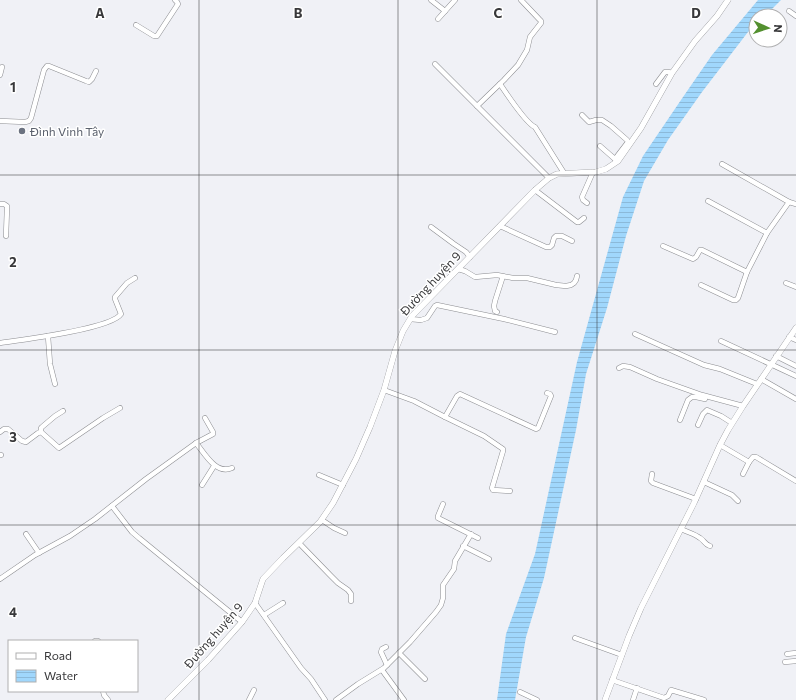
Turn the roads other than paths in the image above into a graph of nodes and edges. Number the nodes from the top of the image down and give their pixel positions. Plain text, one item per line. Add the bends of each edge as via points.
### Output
1 (175, 0) edge
2 (431, 0) edge
3 (454, 0) edge
4 (521, 0) edge
5 (728, 0) edge
6 (445, 11) junction
7 (789, 11) dead end
8 (796, 16) edge
9 (438, 19) dead end
10 (136, 25) dead end
11 (435, 64) dead end
12 (2, 67) dead end
13 (96, 71) dead end
14 (672, 73) junction
15 (0, 76) edge
16 (500, 84) junction
17 (656, 84) dead end
18 (477, 106) junction
19 (582, 115) dead end
20 (0, 121) edge
21 (600, 146) dead end
22 (616, 160) junction
23 (722, 164) dead end
24 (593, 172) junction
25 (564, 173) junction
26 (549, 178) junction
27 (535, 190) junction
28 (708, 201) dead end
29 (788, 202) junction
30 (587, 203) dead end
31 (0, 204) edge
32 (796, 204) edge
33 (584, 218) dead end
34 (500, 226) junction
35 (431, 227) dead end
36 (767, 232) junction
37 (6, 236) dead end
38 (572, 241) dead end
39 (663, 246) dead end
40 (470, 257) junction
41 (458, 269) junction
42 (747, 272) junction
43 (503, 276) junction
44 (577, 276) dead end
45 (135, 278) dead end
46 (786, 282) dead end
47 (701, 285) dead end
48 (796, 287) edge
49 (496, 312) dead end
50 (410, 319) junction
51 (796, 328) edge
52 (555, 332) dead end
53 (635, 334) dead end
54 (48, 336) junction
55 (789, 337) junction
56 (796, 340) edge
57 (721, 341) dead end
58 (0, 342) edge
59 (776, 356) junction
60 (771, 364) junction
61 (796, 366) edge
62 (619, 368) dead end
63 (796, 376) edge
64 (759, 382) junction
65 (55, 384) dead end
66 (384, 390) junction
67 (547, 393) dead end
68 (796, 399) edge
69 (742, 407) junction
70 (120, 408) dead end
71 (63, 411) dead end
72 (445, 417) junction
73 (205, 418) dead end
74 (680, 420) dead end
75 (732, 423) junction
76 (698, 425) dead end
77 (0, 432) edge
78 (41, 432) junction
79 (196, 443) junction
80 (720, 445) junction
81 (750, 462) junction
82 (214, 466) junction
83 (232, 468) dead end
84 (652, 474) dead end
85 (743, 474) dead end
86 (320, 475) dead end
87 (796, 481) edge
88 (704, 482) junction
89 (202, 485) dead end
90 (343, 485) junction
91 (510, 491) dead end
92 (696, 499) junction
93 (738, 501) dead end
94 (443, 504) dead end
95 (112, 506) junction
96 (322, 520) junction
97 (681, 529) junction
98 (345, 533) dead end
99 (26, 534) dead end
100 (471, 534) junction
101 (478, 538) dead end
102 (299, 543) junction
103 (463, 546) junction
104 (710, 546) dead end
105 (39, 553) junction
106 (489, 559) dead end
107 (0, 579) edge
108 (351, 601) dead end
109 (255, 603) junction
110 (283, 603) dead end
111 (264, 615) junction
112 (242, 622) junction
113 (575, 638) dead end
114 (386, 648) dead end
115 (399, 653) junction
116 (796, 653) edge
117 (786, 654) dead end
118 (622, 655) junction
119 (796, 661) edge
120 (785, 662) dead end
121 (387, 665) junction
122 (382, 670) junction
123 (425, 679) dead end
124 (612, 680) junction
125 (637, 688) junction
126 (254, 690) dead end
127 (520, 692) dead end
128 (168, 700) edge
129 (249, 700) edge
130 (326, 700) edge
131 (336, 700) edge
132 (404, 700) edge
133 (537, 700) edge
134 (604, 700) edge
135 (632, 700) edge
136 (704, 700) edge

1 - 10 street via 178,4 157,36
2 - 6 street
3 - 6 street
4 - 16 street via 542,22 530,36 527,50 520,61
5 - 14 street, Đường huyện 9
6 - 9 street
7 - 8 street
11 - 18 street
12 - 15 street
13 - 20 street via 89,82 47,66 29,121
14 - 17 street via 665,72
14 - 22 street, Đường huyện 9 via 641,128
16 - 18 street
16 - 25 street via 531,126 535,127
18 - 26 street
19 - 22 street via 590,122 602,120 627,140
21 - 22 street
22 - 24 street, Đường huyện 9 via 606,169
23 - 29 street
24 - 25 street, Đường huyện 9
24 - 30 street via 582,197
25 - 26 street, Đường huyện 9
26 - 27 street, Đường huyện 9
27 - 33 street via 574,221 580,222
27 - 34 street, Đường huyện 9
28 - 36 street
29 - 32 street
29 - 36 street
31 - 37 street via 8,208
34 - 38 street via 546,247 552,245 556,236
34 - 40 street, Đường huyện 9
35 - 40 street
36 - 42 street
39 - 42 street via 693,258 702,250
40 - 41 street, Đường huyện 9
41 - 43 street via 475,277 497,274
41 - 50 street, Đường huyện 9
42 - 47 street via 738,298 734,300
43 - 44 street via 524,277 566,286 574,283
43 - 49 street via 494,306
45 - 54 street via 115,297 121,314 118,318 100,325
46 - 48 street
50 - 52 street via 427,318 437,305
50 - 66 street, Đường huyện 9 via 395,351
51 - 55 street
53 - 64 street via 704,365
54 - 58 street
54 - 65 street via 50,364
55 - 56 street
55 - 59 street
57 - 60 street
59 - 60 street
59 - 61 street
60 - 63 street
60 - 64 street
62 - 69 street via 630,367 657,379
64 - 68 street
64 - 69 street
66 - 72 street via 414,400
66 - 90 street, Đường huyện 9
67 - 72 street via 551,396 536,429 460,394
69 - 74 street via 692,397 688,400
69 - 75 street
70 - 78 street via 59,448
71 - 78 street via 42,427
72 - 91 street via 484,436 503,449 492,488 496,491
73 - 79 street via 213,434
75 - 76 street via 707,410
75 - 80 street
77 - 78 street via 8,429 26,442
79 - 82 street
79 - 95 street
80 - 81 street
80 - 88 street
81 - 85 street
81 - 87 street via 752,457 756,457
82 - 83 street via 225,470
82 - 89 street
84 - 92 street via 651,481
86 - 90 street
88 - 92 street
88 - 93 street via 732,495
90 - 96 street, Đường huyện 9
92 - 97 street
94 - 100 street via 438,518
95 - 105 street via 70,536
95 - 112 street via 132,532
96 - 98 street
96 - 102 street, Đường huyện 9
97 - 104 street via 699,537
97 - 118 street via 641,608
99 - 105 street
100 - 101 street
100 - 103 street
102 - 108 street via 348,590
102 - 109 street, Đường huyện 9 via 263,579
103 - 106 street
103 - 115 street via 455,561 454,570 443,585 441,605
105 - 107 street
109 - 111 street
109 - 112 street, Đường huyện 9
110 - 111 street
111 - 130 street
112 - 128 street, Đường huyện 9
113 - 118 street
114 - 121 street via 381,652
115 - 121 street
115 - 123 street
116 - 117 street
118 - 124 street
119 - 120 street
121 - 122 street
122 - 131 street
122 - 132 street
124 - 125 street
124 - 134 street
125 - 135 street
125 - 136 street via 664,698 673,690
126 - 129 street
127 - 133 street

